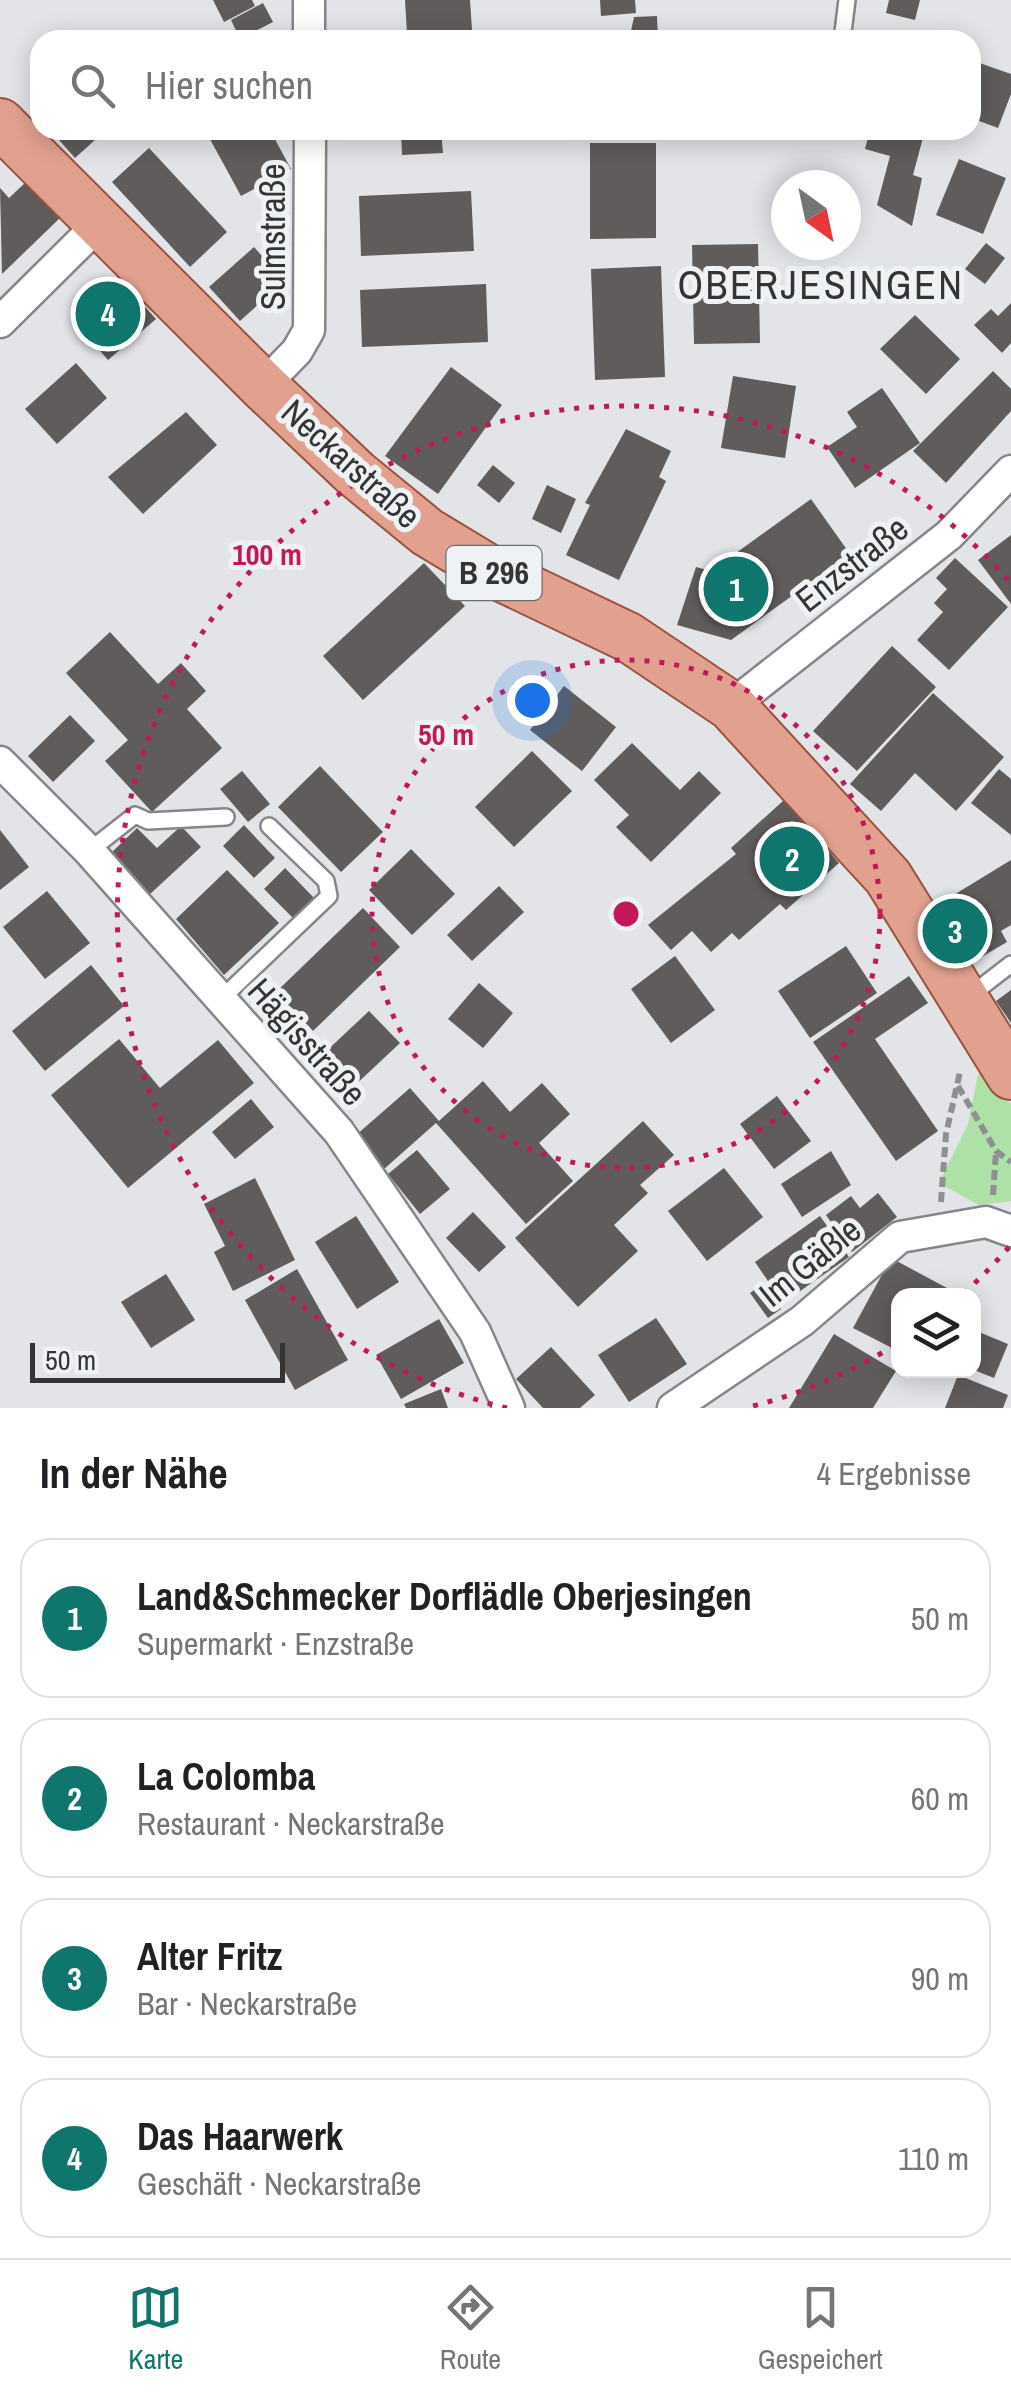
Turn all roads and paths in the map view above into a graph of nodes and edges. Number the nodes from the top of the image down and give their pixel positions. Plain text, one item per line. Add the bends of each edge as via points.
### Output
1 (308, 0) edge
2 (847, 0) edge
3 (309, 30) edge
4 (843, 30) edge
5 (0, 123) edge
6 (310, 140) edge
7 (102, 221) junction
8 (0, 322) edge
9 (263, 386) junction
10 (1011, 471) edge
11 (731, 706) junction
12 (0, 762) edge
13 (226, 816) dead end
14 (269, 826) dead end
15 (89, 851) junction
16 (1011, 964) edge
17 (220, 1001) junction
18 (969, 1009) junction
19 (1011, 1075) edge
20 (957, 1085) junction
21 (996, 1151) junction
22 (1011, 1162) edge
23 (999, 1226) edge
24 (939, 1228) junction
25 (509, 1408) edge
26 (673, 1408) edge

1 - 3 street
2 - 4 lane
5 - 7 main road, Neckarstraße / B 296
6 - 9 street, Sulmstraße via 310,330
7 - 8 street
7 - 9 main road, Neckarstraße / B 296
9 - 11 main road, Neckarstraße / B 296 via 427,532 500,576 628,637
10 - 11 street, Enzstraße via 949,536
11 - 18 main road, Neckarstraße / B 296 via 888,877
12 - 15 street, Hägisstraße
13 - 15 lane via 148,821 135,815
14 - 17 lane via 326,881 329,896
15 - 17 street, Hägisstraße
16 - 18 lane
17 - 25 street, Hägisstraße via 339,1132 474,1332
18 - 19 main road, B 296
18 - 20 path
20 - 21 path
20 - 24 path
21 - 22 path
21 - 23 path
23 - 24 street, Im Gäßle
24 - 26 street, Im Gäßle via 900,1237 802,1322

